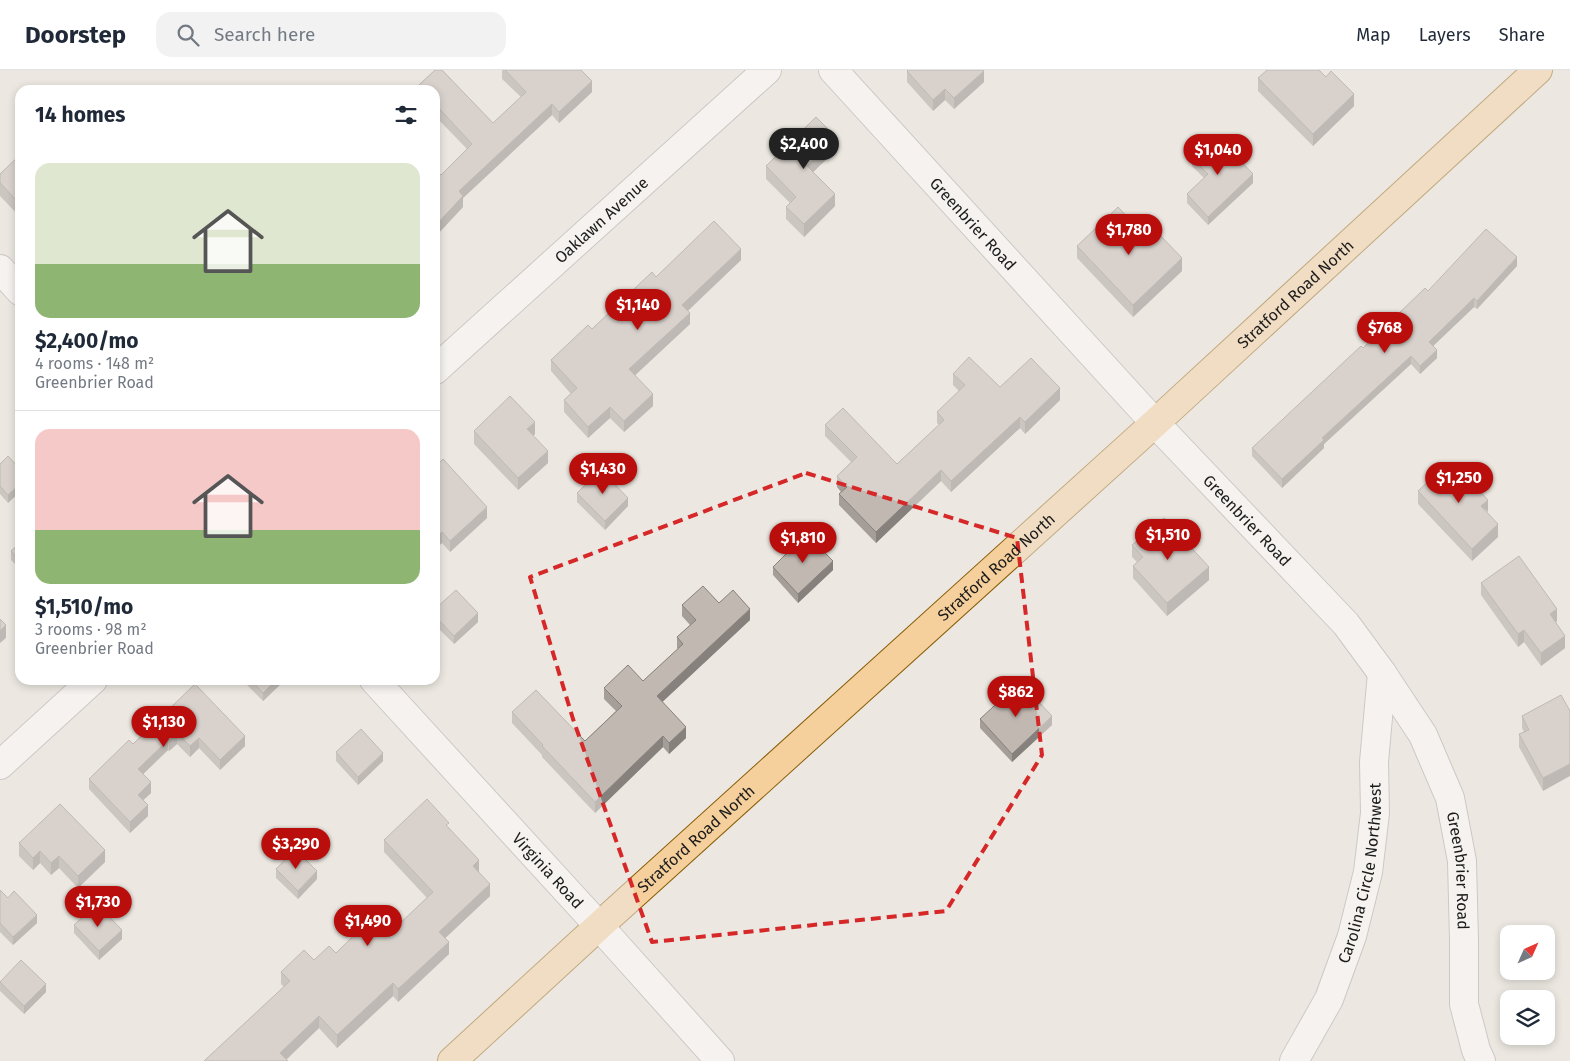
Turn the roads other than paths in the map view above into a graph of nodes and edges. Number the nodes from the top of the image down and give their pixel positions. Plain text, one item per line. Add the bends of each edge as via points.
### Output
1 (767, 70) edge
2 (833, 70) edge
3 (1538, 70) edge
4 (0, 269) edge
5 (15, 286) edge
6 (440, 365) edge
7 (1155, 423) junction
8 (1382, 673) junction
9 (88, 685) edge
10 (379, 685) edge
11 (0, 765) edge
12 (599, 926) junction
13 (452, 1061) edge
14 (720, 1061) edge
15 (1294, 1061) edge
16 (1481, 1061) edge

1 - 6 street, Oaklawn Avenue
2 - 7 street, Greenbrier Road
3 - 7 main road, Stratford Road North
4 - 5 street
7 - 8 street, Greenbrier Road via 1346,624
7 - 12 main road, Stratford Road North
8 - 15 street, Carolina Circle Northwest via 1374,762 1375,813 1368,872 1352,936 1329,999
8 - 16 street, Greenbrier Road via 1423,734 1450,798 1462,861 1464,1004
9 - 11 street
10 - 12 street, Virginia Road
12 - 13 main road, Stratford Road North
12 - 14 street, Virginia Road

